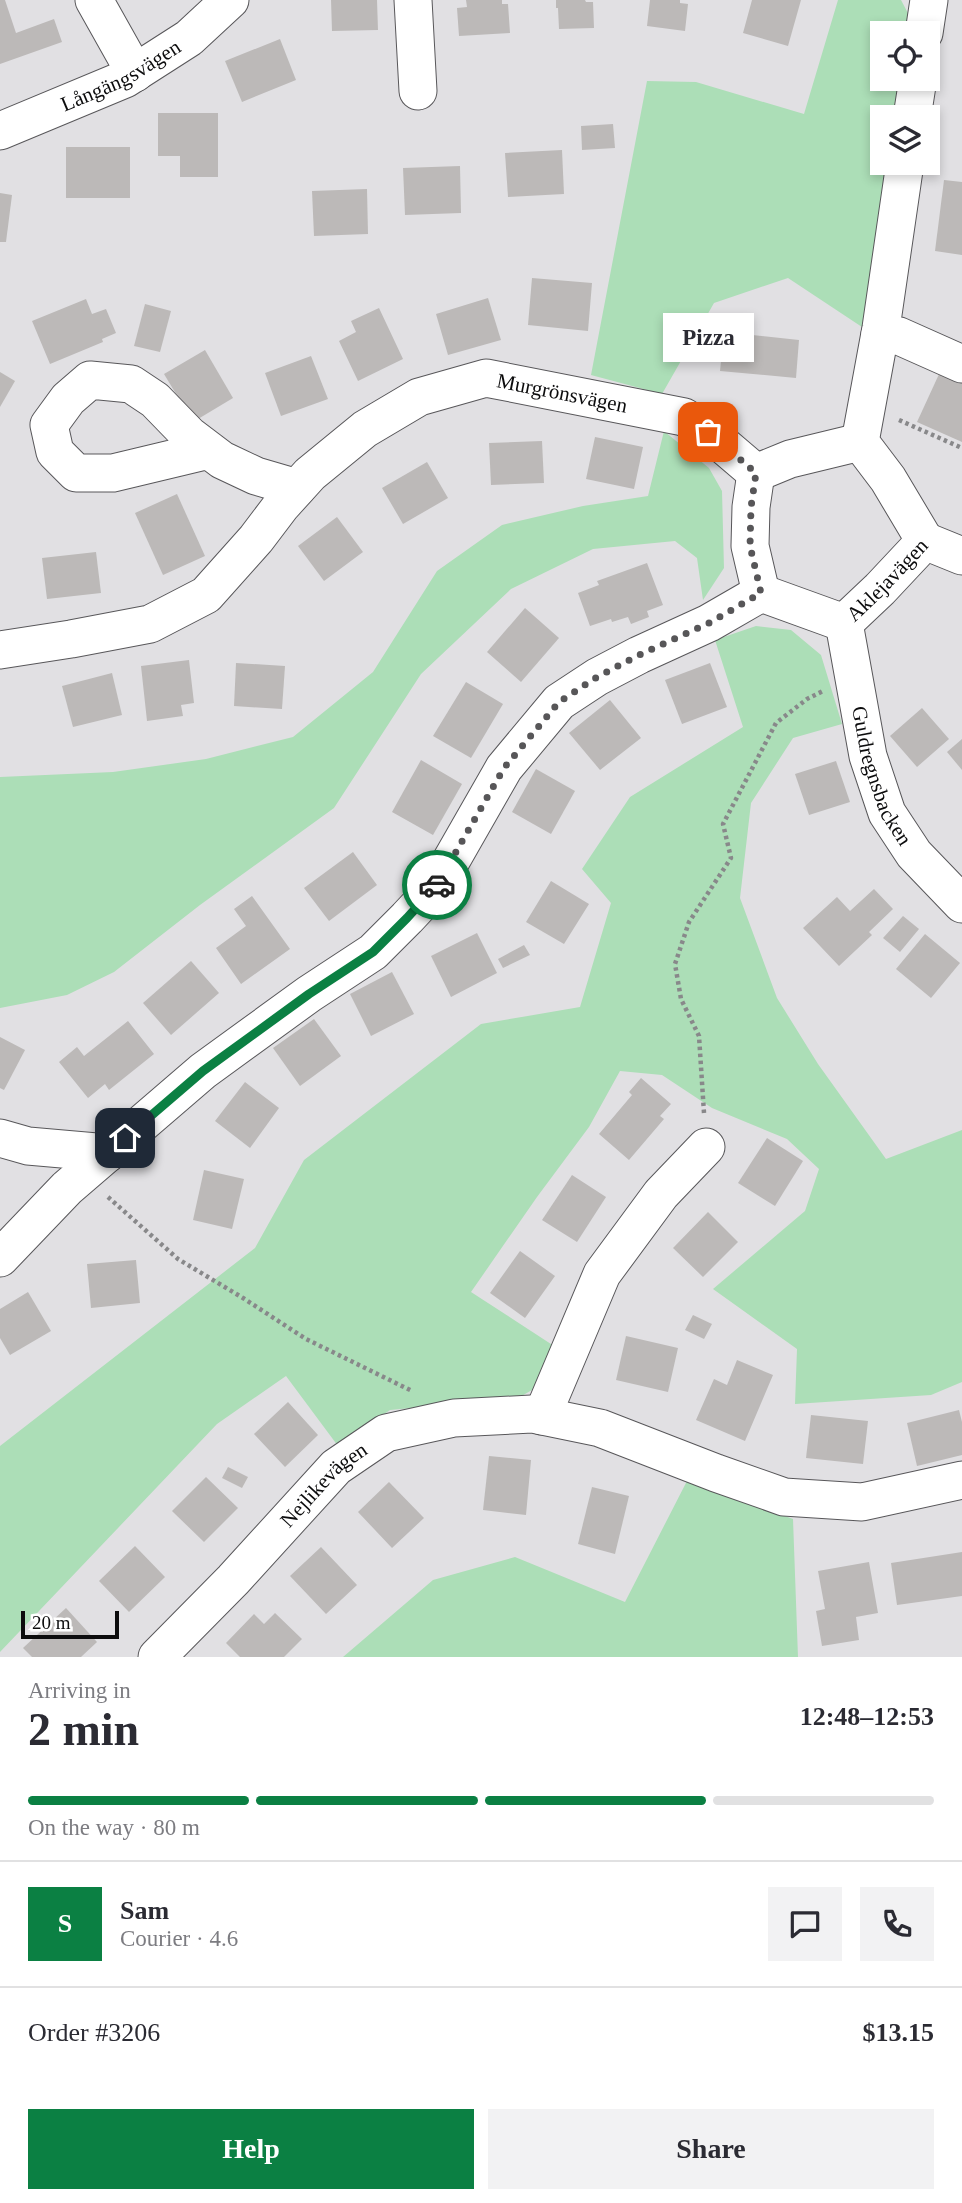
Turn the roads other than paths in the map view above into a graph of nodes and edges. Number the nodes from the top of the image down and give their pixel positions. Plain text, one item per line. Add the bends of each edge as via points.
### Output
1 (94, 0) edge
2 (230, 0) edge
3 (413, 0) edge
4 (929, 0) edge
5 (926, 21) edge
6 (135, 73) junction
7 (418, 91) dead end
8 (0, 131) edge
9 (903, 175) edge
10 (880, 334) junction
11 (962, 364) edge
12 (860, 443) junction
13 (209, 450) dead end
14 (756, 473) junction
15 (297, 488) junction
16 (925, 541) junction
17 (962, 556) edge
18 (761, 593) junction
19 (844, 623) junction
20 (0, 650) edge
21 (962, 904) edge
22 (0, 1138) edge
23 (706, 1147) road end
24 (96, 1163) junction
25 (0, 1258) edge
26 (542, 1416) junction
27 (962, 1480) edge
28 (157, 1657) edge

1 - 6 street
2 - 6 street, Långängsvägen via 189,38
3 - 7 street
4 - 5 street
6 - 8 street, Långängsvägen
9 - 10 street
10 - 11 street via 899,336
10 - 12 street
12 - 14 street via 790,459
12 - 16 street, Aklejavägen
13 - 15 street via 256,475
14 - 15 street, Murgrönsvägen via 684,417 486,378 419,397 365,429
14 - 18 street via 750,546
15 - 20 street, Murgrönsvägen via 206,595 150,624
16 - 17 street
16 - 19 street, Aklejavägen
18 - 19 street, Aklejavägen
18 - 24 street via 597,677 559,702 504,768 436,887 373,952 203,1071
19 - 21 street, Guldregnsbacken via 868,756 887,813 914,855
22 - 24 street
23 - 26 street via 661,1194 603,1275
24 - 25 street
26 - 27 street, Nejlikevägen via 600,1427 784,1497 862,1502
26 - 28 street, Nejlikevägen via 454,1418 386,1433 336,1466

